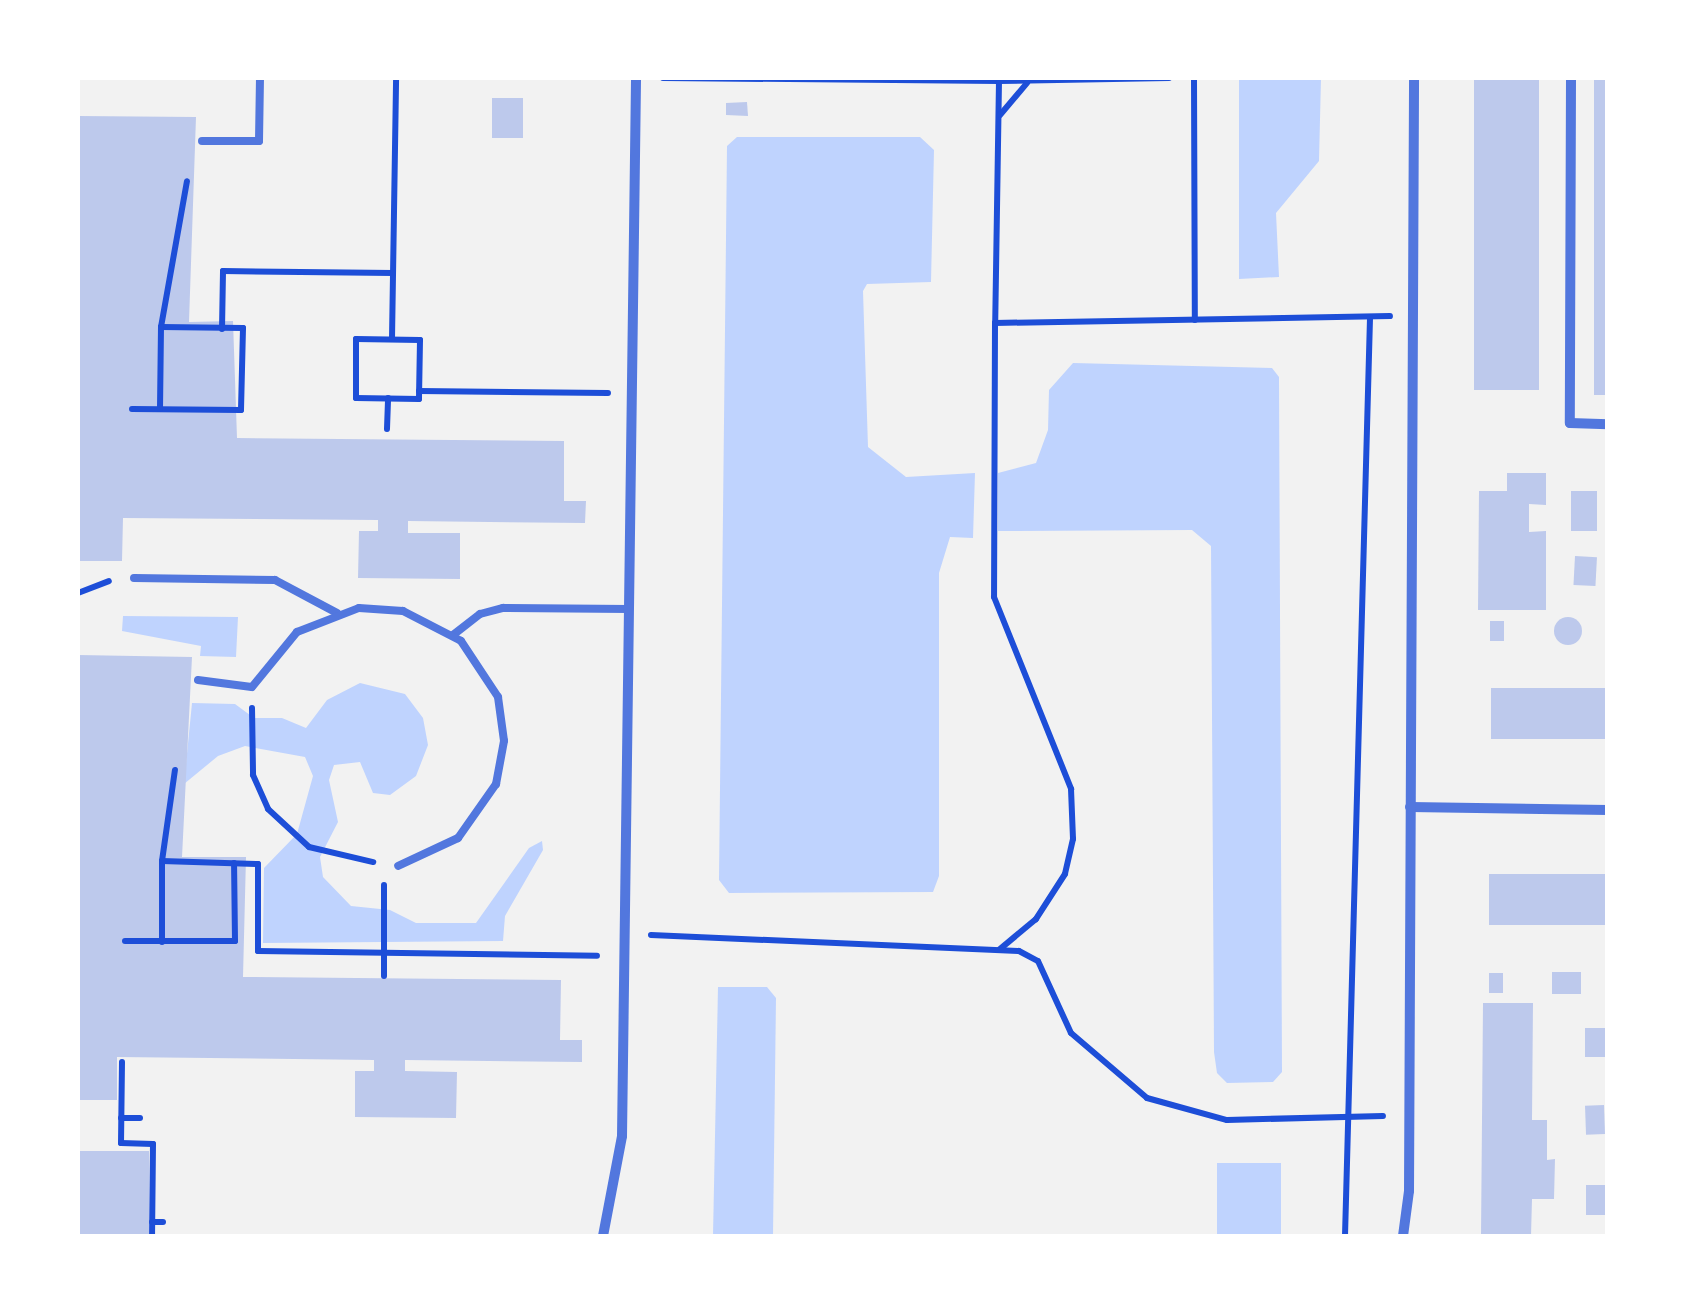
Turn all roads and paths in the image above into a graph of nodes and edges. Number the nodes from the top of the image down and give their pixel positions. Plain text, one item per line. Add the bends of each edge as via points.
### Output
1 (260, 78) edge
2 (396, 78) edge
3 (636, 78) edge
4 (663, 78) edge
5 (1169, 78) edge
6 (1194, 78) edge
7 (1414, 78) edge
8 (1572, 78) edge
9 (999, 82) junction
10 (1027, 82) junction
11 (999, 116) junction
12 (202, 141) dead end
13 (187, 182) dead end
14 (393, 273) junction
15 (1396, 316) dead end
16 (1370, 317) junction
17 (1194, 320) junction
18 (995, 323) junction
19 (161, 328) junction
20 (222, 328) junction
21 (392, 339) junction
22 (419, 391) junction
23 (634, 394) junction
24 (388, 398) junction
25 (132, 409) dead end
26 (160, 409) junction
27 (1608, 424) edge
28 (387, 428) dead end
29 (134, 578) dead end
30 (629, 610) junction
31 (337, 613) junction
32 (453, 635) junction
33 (198, 680) dead end
34 (252, 715) dead end
35 (175, 770) dead end
36 (1410, 807) junction
37 (1608, 810) edge
38 (162, 861) junction
39 (234, 863) junction
40 (398, 866) joint
41 (384, 910) dead end
42 (676, 936) dead end
43 (125, 941) dead end
44 (162, 942) junction
45 (1000, 950) junction
46 (385, 955) junction
47 (626, 956) junction
48 (384, 976) dead end
49 (122, 1062) dead end
50 (1408, 1113) junction
51 (121, 1118) junction
52 (140, 1118) dead end
53 (1348, 1120) junction
54 (152, 1222) junction
55 (162, 1222) dead end
56 (152, 1236) edge
57 (603, 1236) edge
58 (1345, 1236) edge
59 (1403, 1236) edge

1 - 12 lane via 260,141
2 - 14 path
3 - 23 street
4 - 9 path
5 - 10 path
6 - 17 path
7 - 36 street
8 - 27 street via 1570,423
9 - 10 path
9 - 11 path
10 - 11 path
11 - 18 path
13 - 19 path
14 - 20 path via 223,271
14 - 21 path
15 - 16 path
16 - 17 path
16 - 53 path
17 - 18 path
18 - 45 path via 994,597 1071,789 1073,838 1065,874 1036,920
19 - 20 path
19 - 26 path
20 - 26 path via 243,328 242,410
21 - 22 path via 420,340
21 - 24 path via 356,338 356,398
22 - 23 path
22 - 24 path via 419,399
23 - 30 street
24 - 28 path
25 - 26 path
29 - 31 lane via 275,580
30 - 32 lane via 502,608 467,621
30 - 47 street
31 - 32 lane via 403,611
31 - 33 lane via 280,647 252,687
32 - 40 lane via 498,696 502,763 474,823 440,851
34 - 40 path via 249,748 259,793 294,837 322,852
35 - 38 path
36 - 37 street
36 - 50 street
38 - 39 path
38 - 44 path
39 - 44 path via 234,942
39 - 46 path via 258,864 258,951
41 - 46 path
42 - 45 path
43 - 44 path
45 - 53 path via 1038,961 1071,1034 1147,1098 1228,1120
46 - 47 path
46 - 48 path
47 - 57 street via 622,1136
49 - 51 path
50 - 53 path
50 - 59 street
51 - 52 path
51 - 54 path via 120,1143 153,1144
53 - 58 path
54 - 55 path
54 - 56 path

